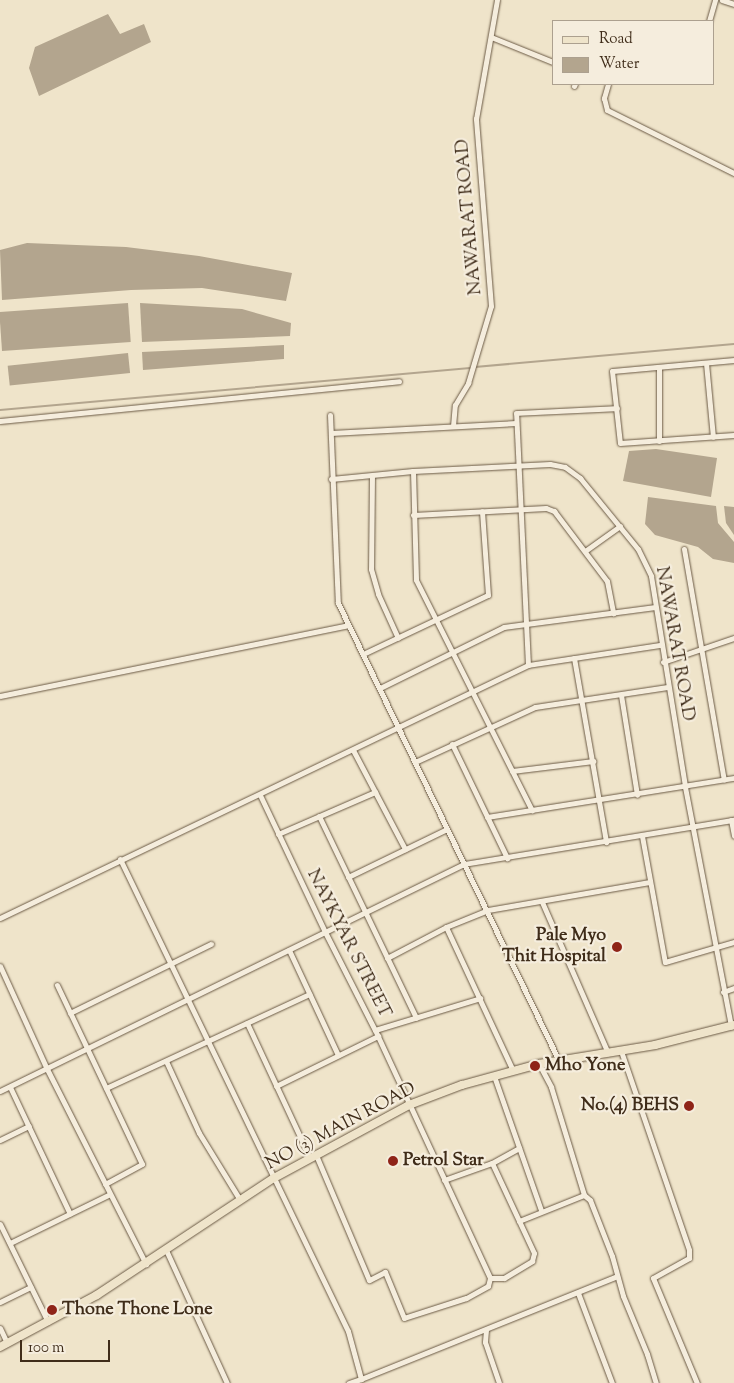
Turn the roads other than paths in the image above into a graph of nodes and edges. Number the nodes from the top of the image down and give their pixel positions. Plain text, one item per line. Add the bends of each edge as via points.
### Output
1 (497, 0) edge
2 (715, 0) edge
3 (722, 0) edge
4 (734, 4) edge
5 (709, 20) edge
6 (491, 37) junction
7 (552, 62) edge
8 (608, 85) edge
9 (734, 173) edge
10 (734, 360) edge
11 (706, 363) junction
12 (659, 367) junction
13 (399, 381) dead end
14 (616, 408) junction
15 (330, 415) dead end
16 (0, 421) edge
17 (516, 423) junction
18 (454, 426) junction
19 (330, 433) junction
20 (734, 435) edge
21 (713, 437) junction
22 (660, 440) junction
23 (518, 465) junction
24 (413, 470) junction
25 (372, 476) junction
26 (331, 479) junction
27 (520, 509) junction
28 (482, 511) junction
29 (413, 515) junction
30 (620, 526) junction
31 (684, 550) dead end
32 (585, 552) junction
33 (655, 607) junction
34 (613, 613) junction
35 (436, 620) junction
36 (348, 625) junction
37 (525, 626) junction
38 (398, 638) junction
39 (734, 638) edge
40 (660, 646) junction
41 (701, 650) junction
42 (453, 653) junction
43 (363, 654) junction
44 (574, 658) junction
45 (663, 662) junction
46 (528, 665) junction
47 (667, 687) junction
48 (380, 688) junction
49 (471, 690) junction
50 (621, 695) junction
51 (0, 696) edge
52 (582, 699) junction
53 (398, 726) junction
54 (489, 726) junction
55 (452, 744) junction
56 (353, 750) junction
57 (592, 761) junction
58 (415, 762) junction
59 (512, 771) junction
60 (734, 778) edge
61 (724, 780) junction
62 (685, 787) junction
63 (375, 792) junction
64 (260, 795) junction
65 (637, 795) junction
66 (599, 802) junction
67 (532, 811) junction
68 (319, 816) junction
69 (487, 817) junction
70 (732, 820) edge
71 (692, 828) junction
72 (447, 829) junction
73 (278, 834) junction
74 (642, 836) junction
75 (734, 836) edge
76 (606, 842) junction
77 (405, 849) junction
78 (507, 858) junction
79 (120, 859) junction
80 (464, 864) junction
81 (348, 877) junction
82 (650, 882) junction
83 (542, 902) junction
84 (488, 910) junction
85 (365, 913) junction
86 (0, 918) edge
87 (446, 927) junction
88 (325, 932) junction
89 (734, 942) edge
90 (211, 944) dead end
91 (715, 949) junction
92 (289, 950) junction
93 (387, 958) junction
94 (170, 963) junction
95 (0, 966) edge
96 (57, 984) dead end
97 (734, 988) edge
98 (723, 992) junction
99 (309, 994) junction
100 (480, 998) junction
101 (187, 1000) junction
102 (70, 1013) junction
103 (416, 1018) junction
104 (247, 1023) junction
105 (732, 1026) edge
106 (375, 1030) junction
107 (378, 1036) junction
108 (208, 1041) junction
109 (86, 1049) junction
110 (621, 1051) junction
111 (608, 1053) junction
112 (338, 1055) junction
113 (166, 1060) junction
114 (559, 1061) junction
115 (539, 1064) junction
116 (46, 1068) junction
117 (513, 1071) junction
118 (494, 1076) junction
119 (276, 1086) junction
120 (10, 1087) junction
121 (106, 1088) junction
122 (0, 1091) edge
123 (409, 1105) junction
124 (29, 1126) junction
125 (0, 1140) edge
126 (519, 1148) junction
127 (313, 1156) junction
128 (492, 1164) junction
129 (274, 1178) junction
130 (444, 1180) junction
131 (105, 1184) junction
132 (110, 1194) junction
133 (584, 1195) junction
134 (240, 1200) junction
135 (541, 1210) junction
136 (70, 1214) junction
137 (519, 1222) junction
138 (0, 1224) edge
139 (10, 1243) junction
140 (166, 1250) junction
141 (146, 1264) junction
142 (617, 1276) junction
143 (490, 1278) junction
144 (31, 1287) junction
145 (578, 1293) junction
146 (0, 1302) edge
147 (48, 1322) junction
148 (0, 1328) edge
149 (486, 1330) junction
150 (4, 1345) edge
151 (361, 1379) junction
152 (227, 1383) edge
153 (349, 1383) edge
154 (499, 1383) edge
155 (612, 1383) edge
156 (656, 1383) edge
157 (697, 1383) edge

1 - 6 street, NAWARAT ROAD
2 - 5 street
3 - 4 street
6 - 7 street
6 - 18 street, NAWARAT ROAD via 476,119 491,306 468,383 455,405
8 - 9 street via 604,98 607,110
10 - 11 street
11 - 12 street
11 - 21 street
12 - 14 street via 612,371
12 - 22 street
13 - 16 street
14 - 17 street via 516,413
14 - 22 street via 620,443
15 - 19 street
17 - 18 street
17 - 23 street
18 - 19 street
19 - 26 street
20 - 21 street
21 - 22 street
23 - 24 street, NAWARAT ROAD
23 - 27 street
23 - 30 street, NAWARAT ROAD via 565,467 580,478
24 - 25 street, NAWARAT ROAD
24 - 29 street
25 - 26 street, NAWARAT ROAD
25 - 38 street via 371,569 378,594
26 - 36 street via 336,586 338,603
27 - 28 street
27 - 32 street via 546,508 554,511
27 - 37 street
28 - 29 street
28 - 35 street via 488,595
29 - 35 street via 416,580
30 - 32 street
30 - 33 street, NAWARAT ROAD via 646,562
31 - 41 street
32 - 34 street via 607,581
33 - 34 street
33 - 40 street, NAWARAT ROAD
34 - 37 street
35 - 38 street
35 - 42 street
36 - 43 street
36 - 51 street
37 - 42 street via 504,628
37 - 46 street
38 - 43 street
39 - 41 street
40 - 44 street
40 - 45 street, NAWARAT ROAD
41 - 45 street
41 - 61 street
42 - 48 street
42 - 49 street
43 - 48 street
44 - 46 street
44 - 52 street
45 - 47 street, NAWARAT ROAD
46 - 49 street
47 - 50 street
47 - 62 street, NAWARAT ROAD
48 - 53 street
49 - 53 street
49 - 54 street
50 - 52 street
50 - 65 street
52 - 54 street via 535,707
52 - 57 street
53 - 56 street
53 - 58 street
54 - 55 street
54 - 59 street
55 - 58 street
55 - 69 street
56 - 63 street
56 - 64 street
57 - 59 street
57 - 66 street
58 - 72 street
59 - 67 street
60 - 61 street
61 - 62 street
62 - 65 street
62 - 71 street, NAWARAT ROAD
63 - 68 street
63 - 77 street
64 - 73 street, NAYKYAR STREET
64 - 79 street
65 - 66 street
66 - 67 street
66 - 76 street
67 - 69 street
68 - 73 street
68 - 81 street
69 - 78 street
70 - 71 street
70 - 75 street
71 - 74 street
71 - 91 street, NAWARAT ROAD
72 - 77 street
72 - 80 street
73 - 88 street, NAYKYAR STREET
74 - 76 street
74 - 82 street
76 - 78 street
77 - 81 street
78 - 80 street
79 - 86 street
79 - 94 street
80 - 84 street
80 - 85 street
81 - 85 street
82 - 83 street
82 - 91 street via 666,962
83 - 84 street
83 - 111 street
84 - 87 street
84 - 114 street
85 - 88 street
85 - 93 street
87 - 93 street
87 - 100 street
88 - 92 street
88 - 106 street, NAYKYAR STREET
89 - 91 street
90 - 94 street
91 - 98 street, NAWARAT ROAD
92 - 99 street
92 - 101 street
93 - 103 street
94 - 101 street
94 - 102 street
95 - 116 street
96 - 102 street
97 - 98 street
98 - 105 street, NAWARAT ROAD
99 - 104 street
99 - 112 street
100 - 103 street
100 - 117 street
101 - 108 street
101 - 109 street
102 - 109 street
103 - 106 street
104 - 108 street
104 - 119 street
105 - 110 main road, NO (3) MAIN ROAD
106 - 107 street, NAYKYAR STREET
107 - 112 street
107 - 123 street, NAYKYAR STREET
108 - 113 street
108 - 129 street
109 - 116 street
109 - 121 street
110 - 111 main road, NO (3) MAIN ROAD
110 - 157 street via 689,1250 689,1258 653,1278
111 - 114 main road, NO (3) MAIN ROAD
112 - 119 street
113 - 121 street
113 - 134 street via 199,1133
114 - 115 main road, NO (3) MAIN ROAD
115 - 117 main road, NO (3) MAIN ROAD
115 - 133 street via 551,1087
116 - 120 street
116 - 131 street
117 - 118 main road, NO (3) MAIN ROAD
118 - 123 main road, NO (3) MAIN ROAD
118 - 126 street
119 - 127 street
120 - 122 street
120 - 124 street
121 - 131 street via 142,1164
123 - 127 main road, NO (3) MAIN ROAD
123 - 130 street, NAYKYAR STREET
124 - 125 street
124 - 136 street
126 - 128 street
126 - 135 street
127 - 129 main road, NO (3) MAIN ROAD
127 - 143 street via 369,1280 385,1272 404,1318 466,1298 488,1286
128 - 130 street
128 - 137 street
129 - 134 main road, NO (3) MAIN ROAD
129 - 151 street via 348,1331
130 - 143 street, NAYKYAR STREET
131 - 132 street
132 - 136 street
132 - 141 street
133 - 135 street
133 - 142 street via 590,1200
134 - 140 main road, NO (3) MAIN ROAD
135 - 137 street
136 - 139 street
137 - 143 street via 534,1253 532,1261 504,1278
138 - 139 street
139 - 144 street
140 - 141 main road, NO (3) MAIN ROAD
140 - 152 street
141 - 147 main road, NO (3) MAIN ROAD
142 - 145 street
142 - 156 street
144 - 146 street
144 - 147 street
145 - 149 street
145 - 155 street
147 - 150 main road, NO (3) MAIN ROAD
148 - 150 street
149 - 151 street
149 - 154 street via 485,1342
151 - 153 street

